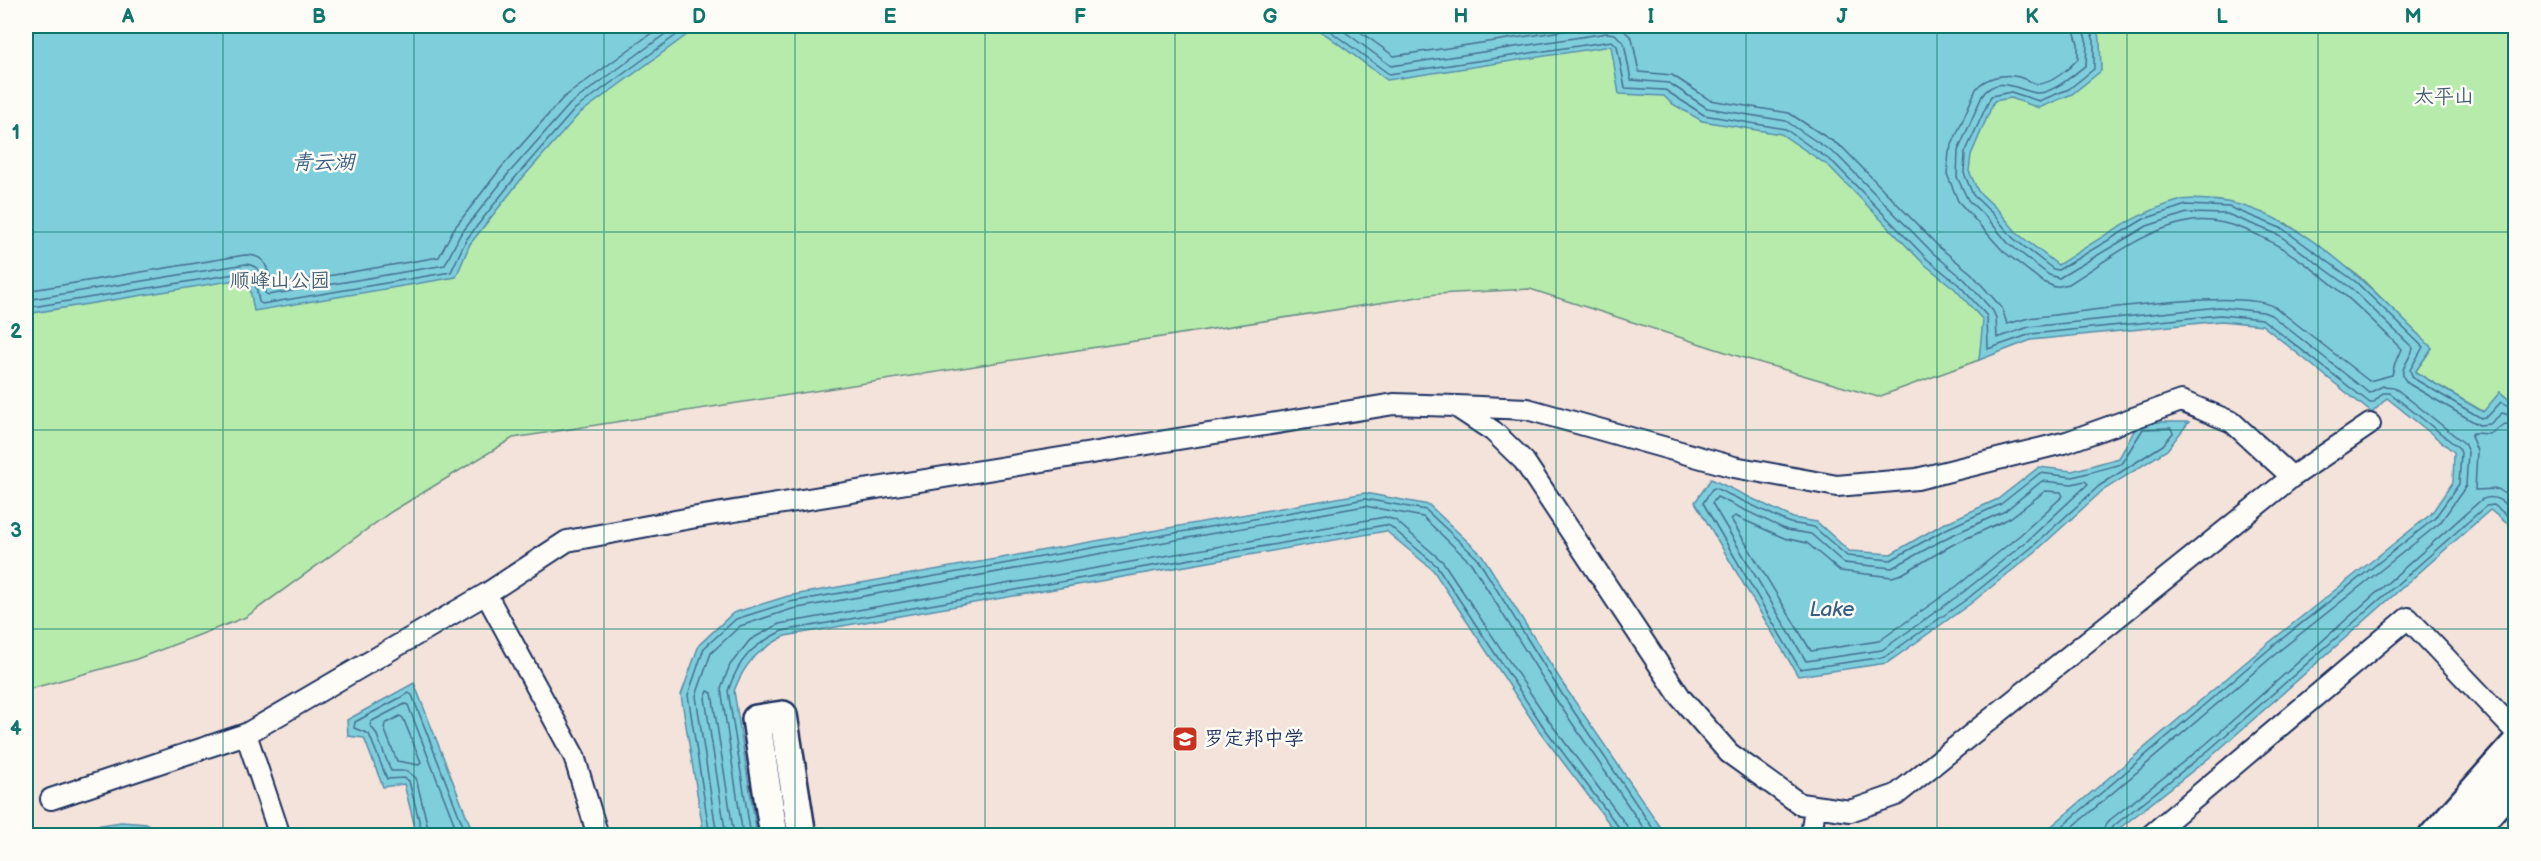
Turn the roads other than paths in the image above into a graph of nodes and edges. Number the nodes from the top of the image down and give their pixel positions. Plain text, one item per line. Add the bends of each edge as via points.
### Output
1 (1455, 406) junction
2 (2370, 424) dead end
3 (2292, 477) junction
4 (486, 594) junction
5 (2516, 732) edge
6 (246, 734) junction
7 (2516, 743) edge
8 (2516, 782) edge
9 (51, 799) dead end
10 (1815, 807) junction
11 (280, 836) edge
12 (598, 836) edge
13 (774, 836) edge
14 (802, 836) edge
15 (1811, 836) edge
16 (2150, 836) edge
17 (2433, 836) edge
18 (2469, 836) edge

1 - 3 street via 1527,409 1734,466 1837,486 1917,479 2056,445 2181,401 2232,422
1 - 4 street via 1394,404 567,541
1 - 10 street via 1493,431 1524,461 1681,698 1729,753 1800,804
2 - 3 street
3 - 10 street via 1896,795 1850,811
4 - 6 street
4 - 12 street via 574,756
5 - 16 street via 2408,618
6 - 9 street
6 - 11 street
7 - 17 street
8 - 18 street
10 - 15 street
13 - 14 street via 756,719 783,715

